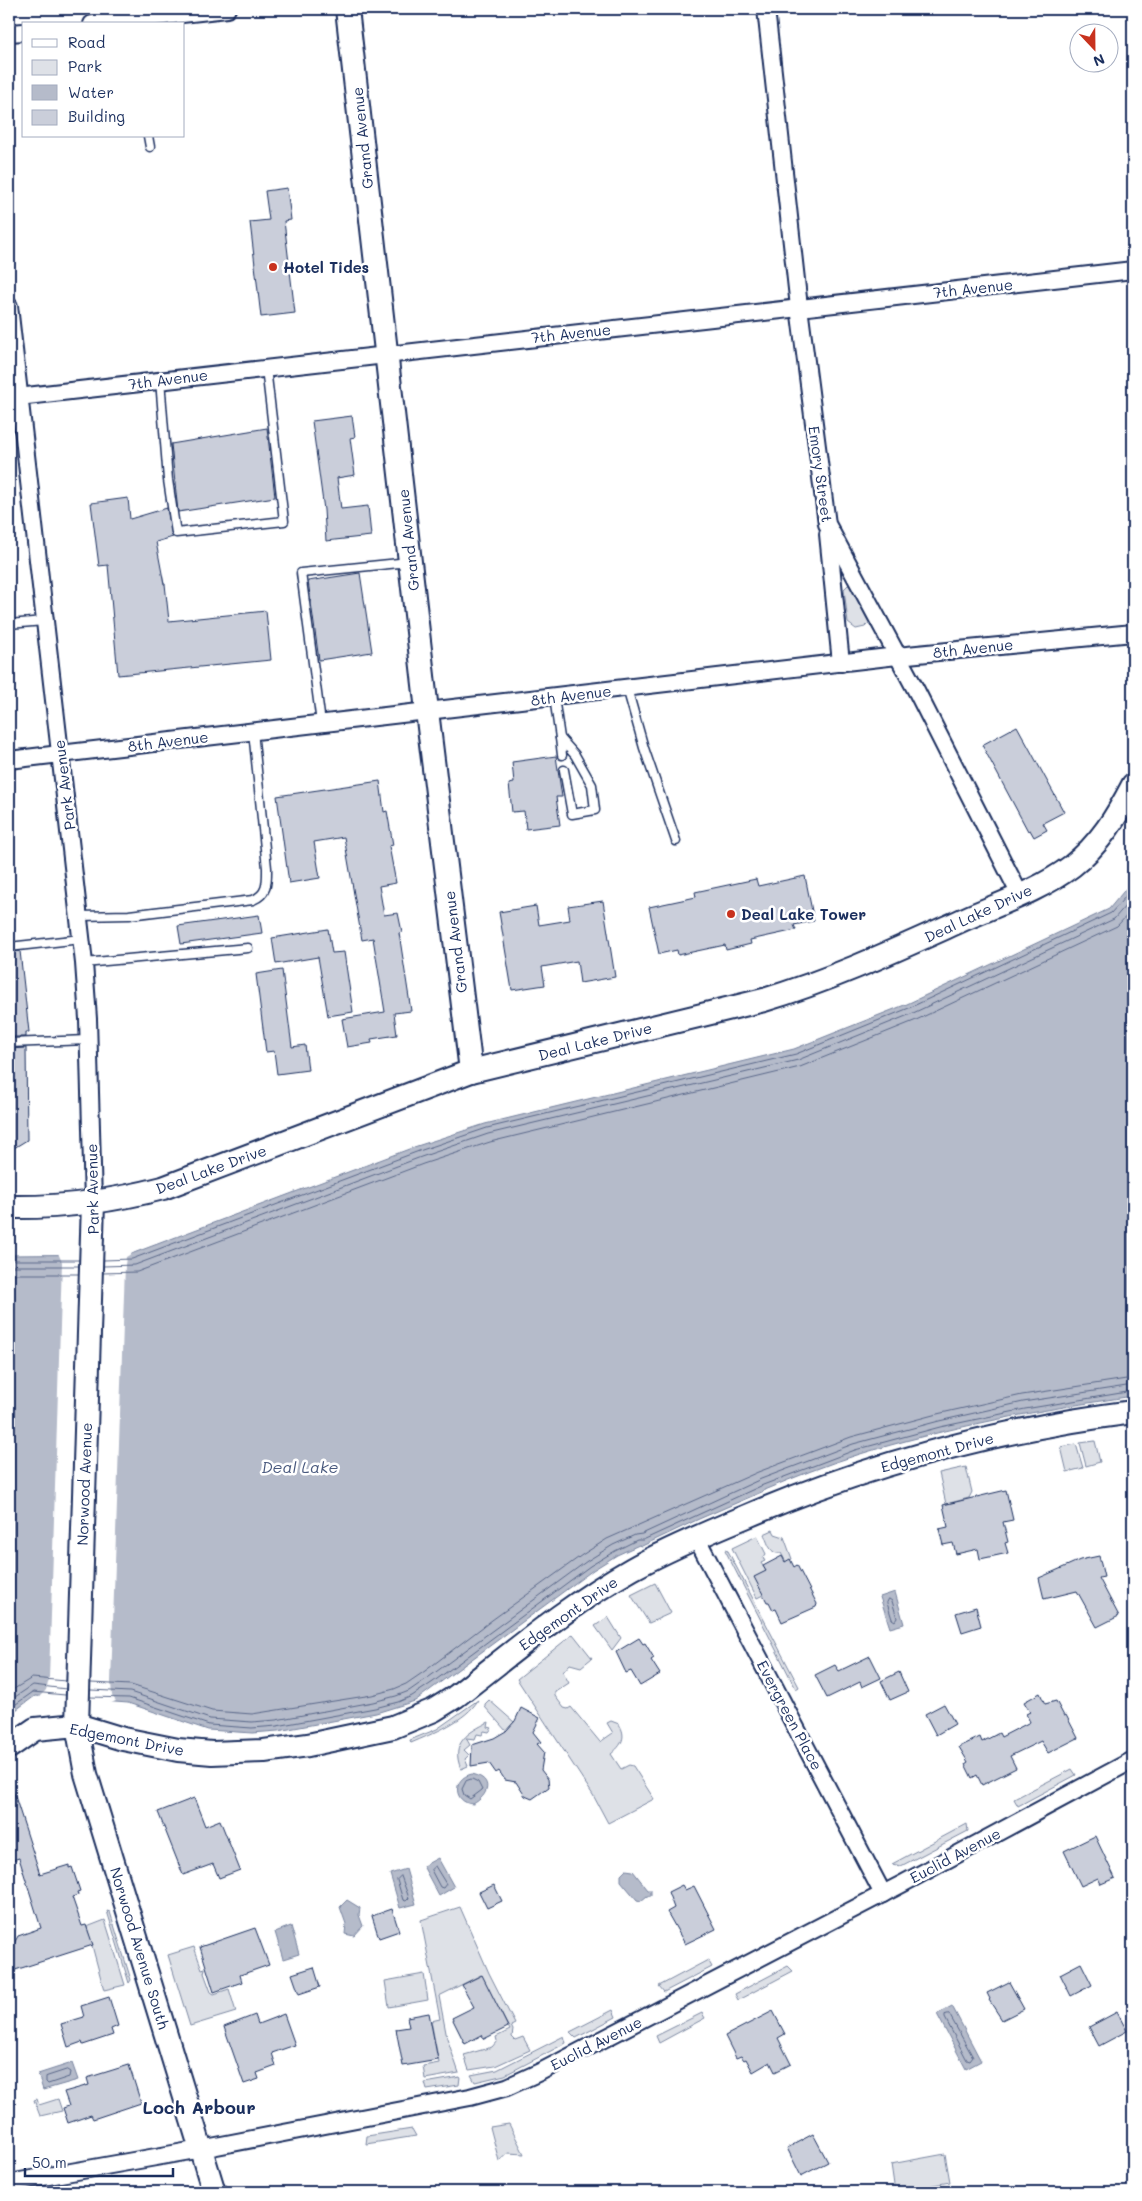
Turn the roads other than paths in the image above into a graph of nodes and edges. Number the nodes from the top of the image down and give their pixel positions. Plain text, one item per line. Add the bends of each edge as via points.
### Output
1 (96, 9) edge
2 (227, 9) edge
3 (347, 9) edge
4 (766, 9) edge
5 (162, 12) edge
6 (134, 21) edge
7 (98, 22) edge
8 (116, 22) edge
9 (22, 32) edge
10 (9, 33) edge
11 (148, 138) edge
12 (150, 147) dead end
13 (1133, 270) edge
14 (9, 306) edge
15 (799, 307) junction
16 (387, 354) junction
17 (266, 368) junction
18 (160, 380) junction
19 (14, 398) edge
20 (827, 524) junction
21 (411, 562) junction
22 (44, 621) junction
23 (9, 624) edge
24 (1133, 633) edge
25 (897, 656) junction
26 (842, 663) junction
27 (627, 688) junction
28 (554, 697) junction
29 (427, 711) junction
30 (321, 723) junction
31 (253, 731) junction
32 (560, 738) junction
33 (60, 754) junction
34 (562, 755) dead end
35 (9, 760) edge
36 (564, 770) dead end
37 (1133, 785) edge
38 (676, 841) dead end
39 (1020, 895) junction
40 (79, 916) junction
41 (81, 939) junction
42 (9, 947) edge
43 (248, 948) dead end
44 (84, 963) junction
45 (88, 1040) junction
46 (9, 1043) edge
47 (471, 1072) junction
48 (93, 1202) junction
49 (9, 1207) edge
50 (92, 1266) joint
51 (1133, 1412) edge
52 (696, 1537) junction
53 (77, 1702) joint
54 (77, 1726) junction
55 (9, 1747) edge
56 (1133, 1760) edge
57 (883, 1894) junction
58 (202, 2149) junction
59 (9, 2183) edge
60 (214, 2192) edge

1 - 7 lane
2 - 5 street
3 - 16 street, Grand Avenue
4 - 15 street, Emory Street
5 - 6 street
6 - 8 street
9 - 10 street
11 - 12 lane
13 - 15 street, 7th Avenue
14 - 19 street, Park Avenue
15 - 16 street, 7th Avenue
15 - 20 street, Emory Street
16 - 17 street, 7th Avenue
16 - 21 street, Grand Avenue
17 - 18 street, 7th Avenue
17 - 18 lane via 284,521 176,533
18 - 19 street, 7th Avenue
19 - 22 street, Park Avenue
20 - 25 street, Emory Street
20 - 26 street
21 - 29 street, Grand Avenue
21 - 30 lane via 301,573
22 - 23 lane
22 - 33 street, Park Avenue
24 - 25 street, 8th Avenue
25 - 26 street, 8th Avenue
25 - 39 street, Emory Street
26 - 27 street, 8th Avenue
27 - 28 street, 8th Avenue
27 - 38 lane
28 - 29 street, 8th Avenue
28 - 32 lane
29 - 30 street, 8th Avenue
29 - 47 street, Grand Avenue
30 - 31 street, 8th Avenue
31 - 33 street, 8th Avenue
31 - 40 lane via 268,868 266,887 261,897 129,915
32 - 34 lane
32 - 36 lane via 575,754 592,785 595,810 572,814
33 - 35 street, 8th Avenue
33 - 40 street, Park Avenue
37 - 39 street, Deal Lake Drive via 1116,818 1084,855 1060,874
39 - 47 street, Deal Lake Drive via 807,987
40 - 41 street, Park Avenue
41 - 42 lane
41 - 44 street, Park Avenue
43 - 44 lane
44 - 45 street, Park Avenue
45 - 46 lane
45 - 48 street, Park Avenue
47 - 48 street, Deal Lake Drive via 163,1188
48 - 49 street, Deal Lake Drive
48 - 50 street, Park Avenue
50 - 53 street, Norwood Avenue
51 - 52 street, Edgemont Drive via 996,1436 862,1471
52 - 54 street, Edgemont Drive via 632,1569 570,1608 455,1698 392,1727 308,1745 242,1754 178,1750
52 - 57 street, Evergreen Place
53 - 54 street, Norwood Avenue South
54 - 55 street, Edgemont Drive via 35,1729
54 - 58 street, Norwood Avenue South via 86,1774
56 - 57 street, Euclid Avenue
57 - 58 street, Euclid Avenue via 542,2072 507,2087
58 - 59 street, Euclid Avenue
58 - 60 street, Norwood Avenue South

